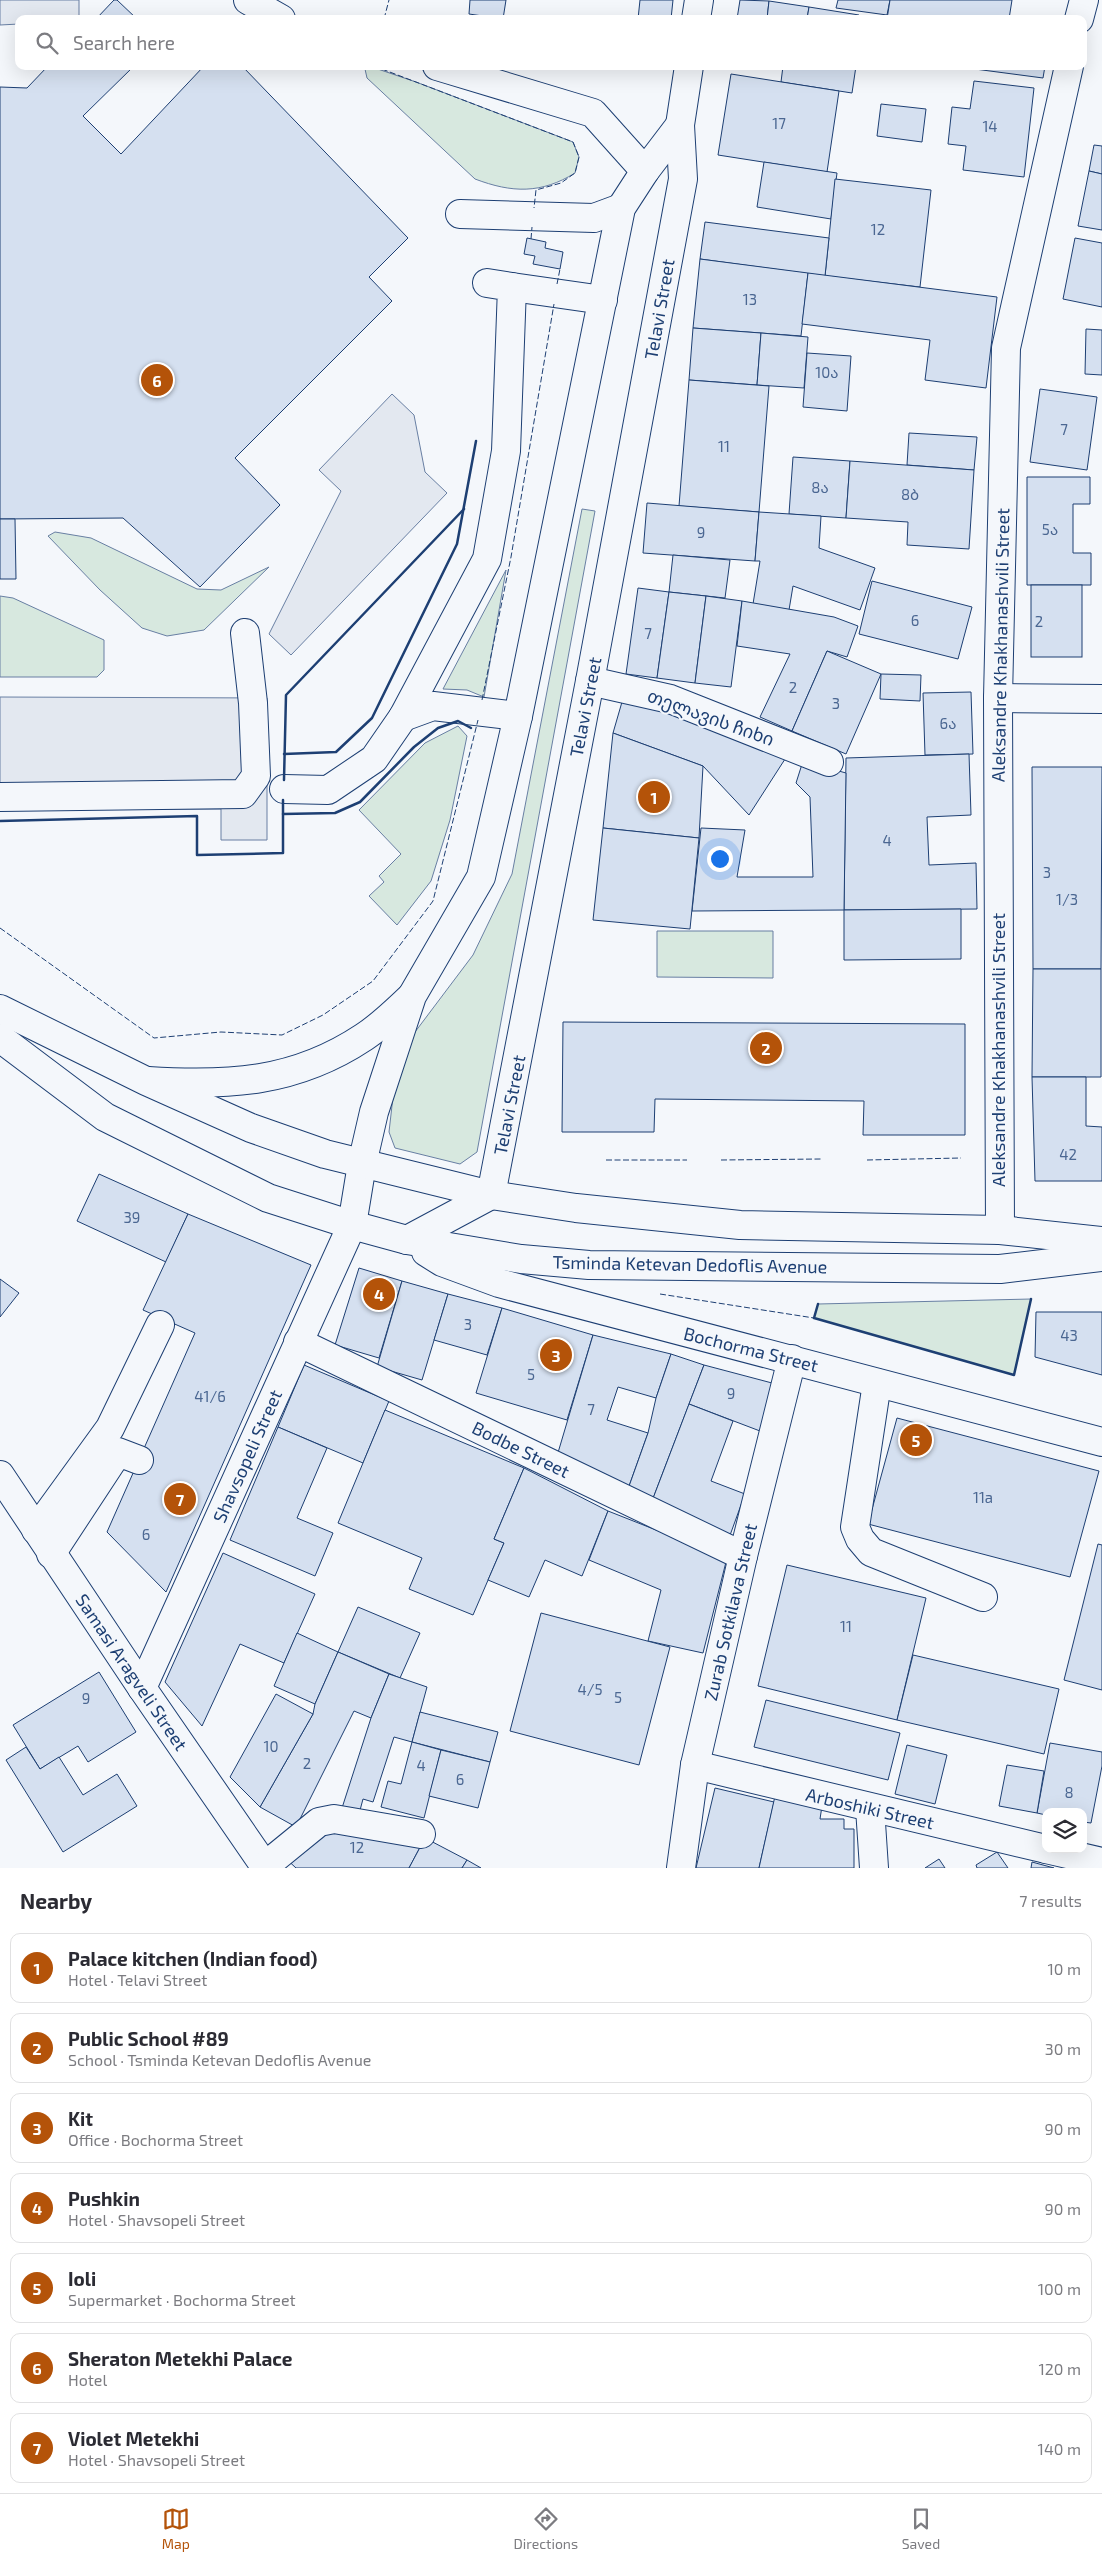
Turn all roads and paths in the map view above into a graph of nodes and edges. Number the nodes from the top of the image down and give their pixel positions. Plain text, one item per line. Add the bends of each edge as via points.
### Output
1 (248, 0) edge
2 (699, 0) edge
3 (1084, 0) edge
4 (274, 15) edge
5 (697, 15) edge
6 (1080, 15) edge
7 (450, 70) edge
8 (688, 70) edge
9 (1068, 70) edge
10 (680, 125) junction
11 (645, 171) junction
12 (621, 208) junction
13 (460, 214) dead end
14 (603, 300) junction
15 (245, 633) dead end
16 (590, 681) junction
17 (998, 698) junction
18 (1102, 699) edge
19 (403, 716) junction
20 (518, 716) junction
21 (829, 762) dead end
22 (284, 789) dead end
23 (0, 797) edge
24 (412, 996) junction
25 (0, 1009) edge
26 (0, 1038) edge
27 (146, 1081) junction
28 (362, 1164) junction
29 (491, 1195) junction
30 (352, 1225) junction
31 (1000, 1230) junction
32 (407, 1240) junction
33 (1102, 1241) edge
34 (1102, 1256) edge
35 (160, 1325) dead end
36 (298, 1342) junction
37 (792, 1359) junction
38 (877, 1382) junction
39 (1102, 1442) edge
40 (139, 1460) dead end
41 (0, 1475) edge
42 (36, 1530) junction
43 (51, 1554) junction
44 (743, 1556) junction
45 (983, 1598) dead end
46 (142, 1688) junction
47 (695, 1765) junction
48 (870, 1808) junction
49 (421, 1834) dead end
50 (1042, 1848) edge
51 (1063, 1853) edge
52 (1102, 1862) edge
53 (266, 1867) edge
54 (681, 1868) edge
55 (874, 1868) edge

1 - 4 street
2 - 5 street
3 - 6 street
7 - 11 street via 593,113
8 - 10 street, Telavi Street
9 - 17 street, Aleksandre Khakhanashvili Street via 1006,348
10 - 11 street, Telavi Street
10 - 16 street, Telavi Street via 683,178
11 - 12 street, Telavi Street
12 - 13 street via 594,218
12 - 14 street, Telavi Street
14 - 19 street via 500,285 506,450 487,559
14 - 20 street, Telavi Street
15 - 23 street via 253,703 256,776 243,794
16 - 21 street, თელავის ჩიხი via 670,699
16 - 29 street, Telavi Street
17 - 18 street
17 - 31 street, Aleksandre Khakhanashvili Street
19 - 20 street via 433,706
19 - 22 street via 374,759 328,790
20 - 24 street, Telavi Street via 482,877
24 - 27 street, Telavi Street via 365,1036 312,1064 282,1074 222,1084
24 - 28 street, Telavi Street via 374,1112
25 - 27 street
26 - 30 street, Tsminda Ketevan Dedoflis Avenue via 104,1116 268,1198
27 - 28 street via 251,1128
28 - 29 street
28 - 30 street, Telavi Street
29 - 31 street via 576,1208 740,1225
29 - 32 street
30 - 32 street, Tsminda Ketevan Dedoflis Avenue
30 - 36 street, Shavsopeli Street
31 - 33 street
32 - 34 street, Tsminda Ketevan Dedoflis Avenue via 589,1265 1000,1269
32 - 37 street, Bochorma Street via 442,1262 499,1283
35 - 42 street via 110,1428
36 - 44 street, Bodbe Street
36 - 46 street, Shavsopeli Street
37 - 38 street, Bochorma Street
37 - 44 street, Zurab Sotkilava Street
38 - 39 street, Bochorma Street
38 - 45 street via 855,1526 860,1539 871,1552
40 - 43 street via 118,1452
41 - 42 street, Samasi Aragveli Street
42 - 43 street, Samasi Aragveli Street
43 - 46 street, Samasi Aragveli Street
44 - 47 street, Zurab Sotkilava Street
46 - 53 street, Samasi Aragveli Street
47 - 48 street, Arboshiki Street
47 - 54 street, Zurab Sotkilava Street
48 - 50 street, Arboshiki Street
48 - 55 street
49 - 53 street via 334,1819 319,1822
51 - 52 street, Arboshiki Street

